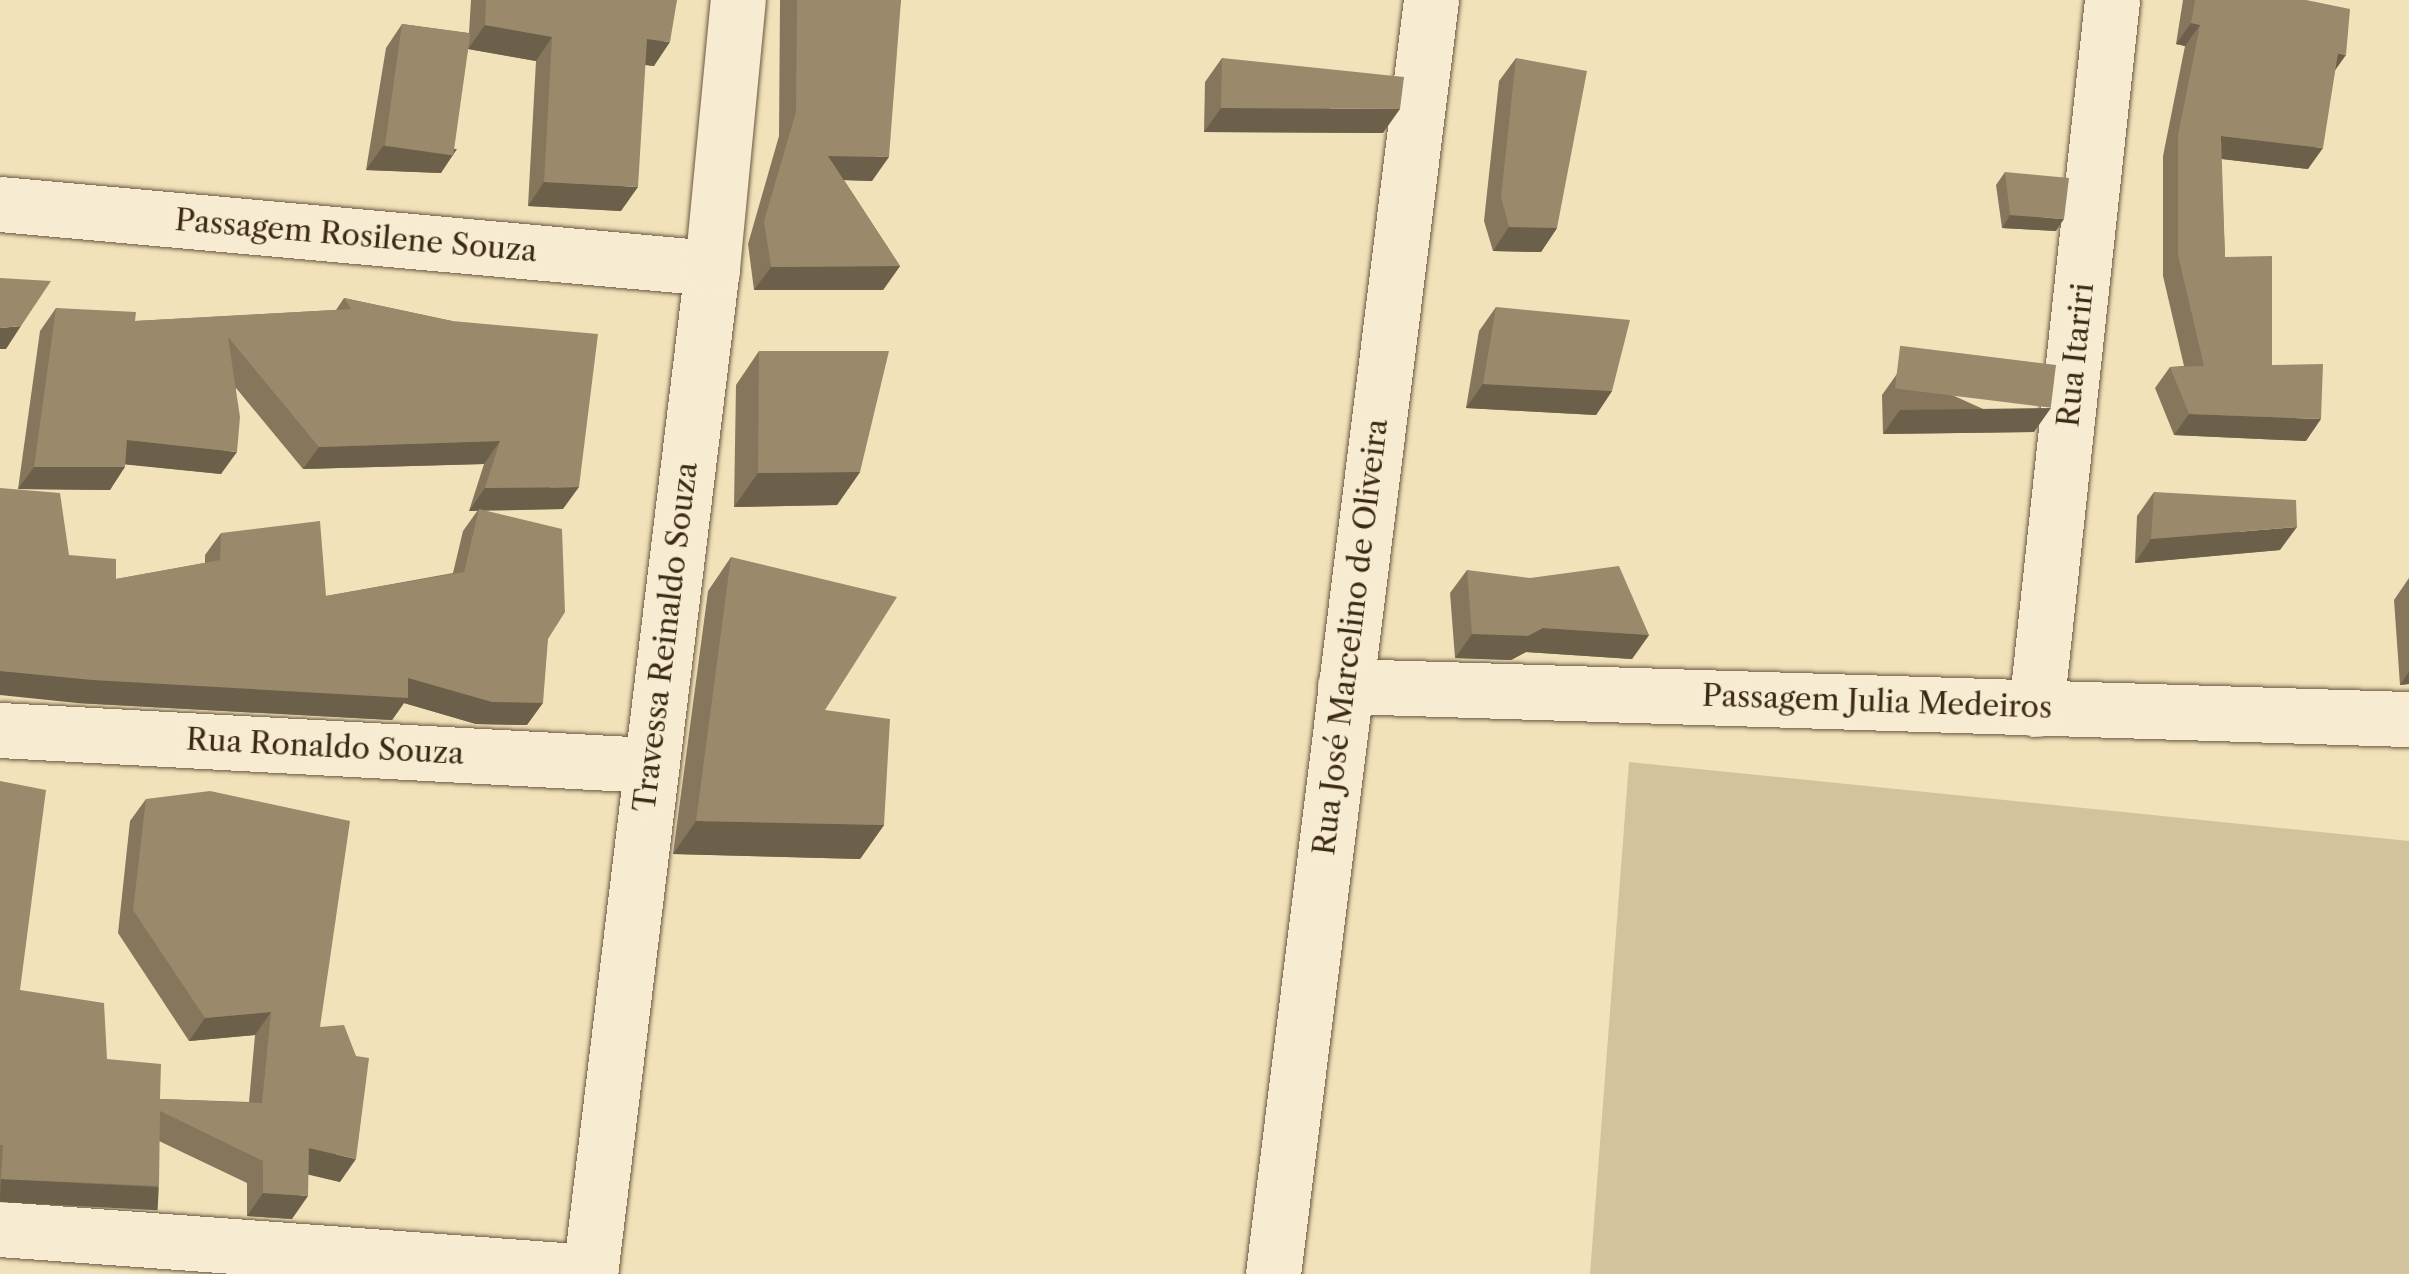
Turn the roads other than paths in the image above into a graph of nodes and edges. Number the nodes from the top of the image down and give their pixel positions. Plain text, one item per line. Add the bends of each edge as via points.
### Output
1 (738, 0) edge
2 (1431, 0) edge
3 (2112, 0) edge
4 (0, 204) edge
5 (712, 268) junction
6 (1345, 686) junction
7 (2036, 709) junction
8 (2409, 719) edge
9 (0, 730) edge
10 (649, 765) junction
11 (0, 1228) edge
12 (590, 1273) edge
13 (1273, 1274) edge

1 - 5 street, Travessa Reinaldo Souza
2 - 6 street, Rua José Marcelino de Oliveira
3 - 7 street, Rua Itariri
4 - 5 street, Passagem Rosilene Souza
5 - 10 street, Travessa Reinaldo Souza
6 - 7 street, Passagem Julia Medeiros
6 - 13 street, Rua José Marcelino de Oliveira
7 - 8 street, Passagem Julia Medeiros
9 - 10 street, Rua Ronaldo Souza
10 - 12 street, Travessa Reinaldo Souza
11 - 12 street

